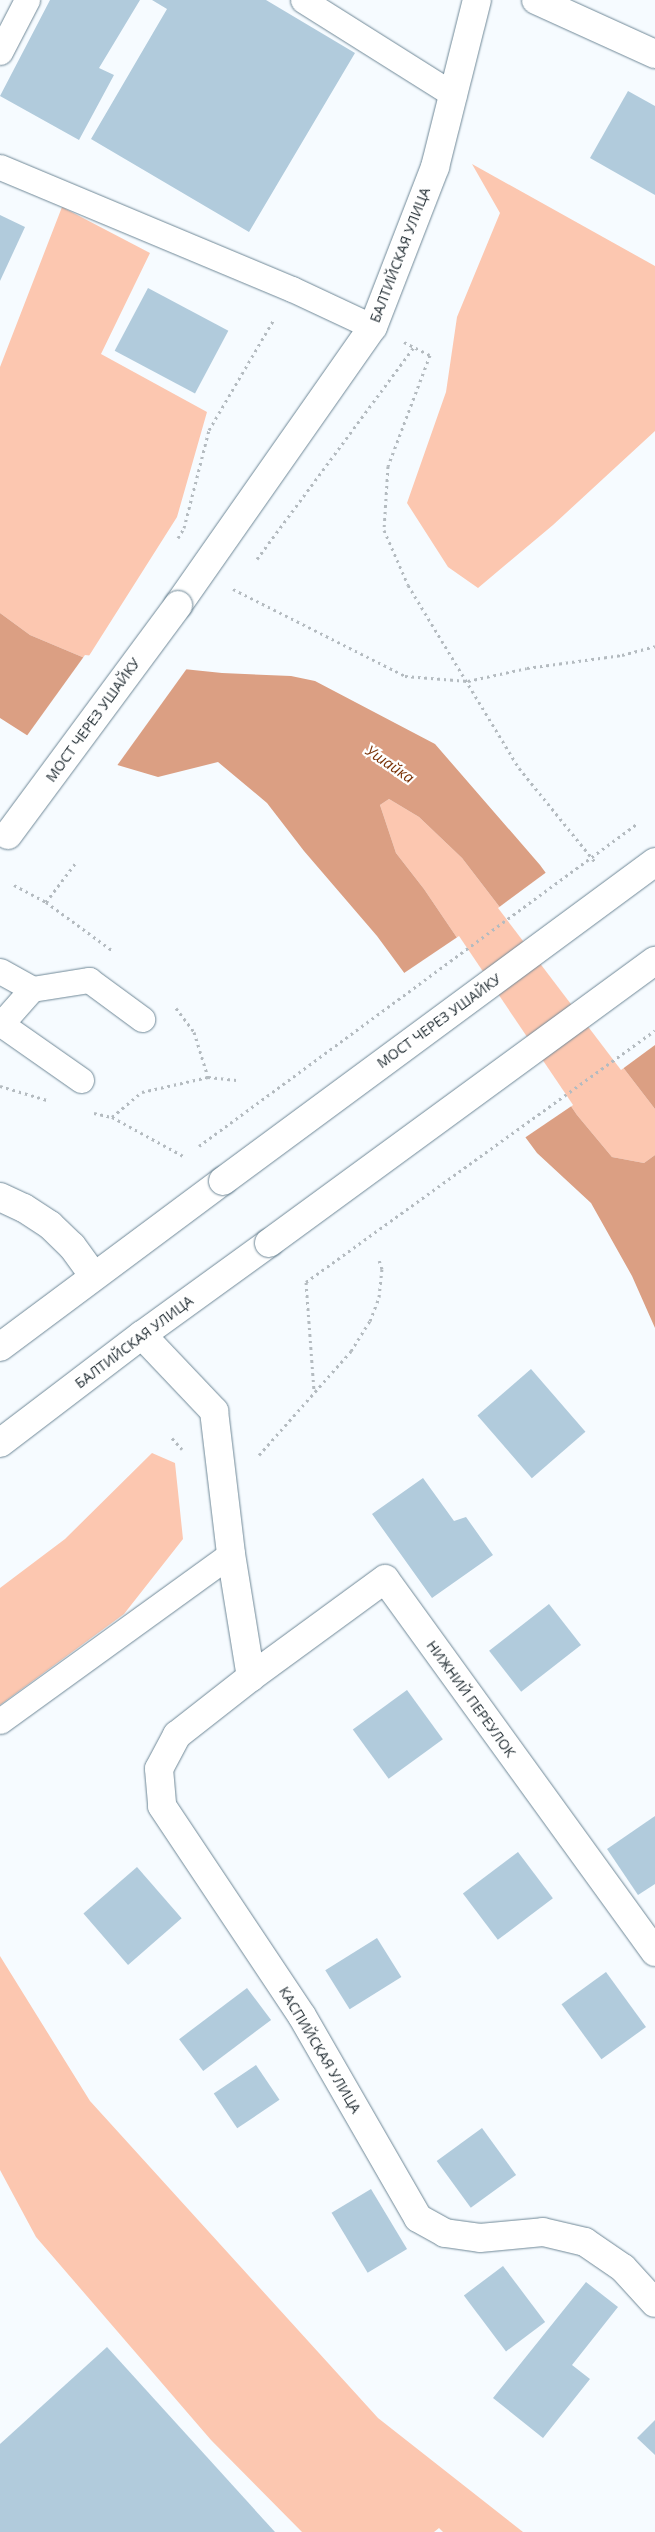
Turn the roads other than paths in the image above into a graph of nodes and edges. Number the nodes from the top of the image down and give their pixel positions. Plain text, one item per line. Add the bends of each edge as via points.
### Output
1 (27, 0) edge
2 (303, 0) edge
3 (477, 0) edge
4 (536, 0) edge
5 (0, 52) edge
6 (655, 54) edge
7 (454, 95) junction
8 (0, 167) edge
9 (372, 327) junction
10 (178, 605) joint
11 (4, 841) edge
12 (655, 862) edge
13 (655, 961) edge
14 (0, 970) edge
15 (32, 989) junction
16 (142, 1019) dead end
17 (80, 1080) dead end
18 (0, 1197) edge
19 (94, 1276) junction
20 (142, 1335) junction
21 (0, 1347) edge
22 (0, 1443) edge
23 (231, 1554) junction
24 (251, 1677) junction
25 (0, 1721) edge
26 (655, 1952) edge
27 (655, 2303) edge

1 - 5 lane
2 - 7 lane
3 - 7 street, БАЛТИЙСКАЯ УЛИЦА
4 - 6 street
7 - 9 street, БАЛТИЙСКАЯ УЛИЦА via 435,166
8 - 9 lane via 292,289
9 - 10 street, БАЛТИЙСКАЯ УЛИЦА
10 - 11 street, МОСТ ЧЕРЕЗ УШАЙКУ, bridge
12 - 19 street, МОСТ ЧЕРЕЗ УШАЙКУ, bridge
13 - 20 street, БАЛТИЙСКАЯ УЛИЦА, bridge
14 - 15 lane
15 - 16 lane via 89,980
15 - 17 lane via 1,1024
18 - 19 street via 50,1225 72,1246
19 - 21 street
20 - 22 street, БАЛТИЙСКАЯ УЛИЦА
20 - 23 street via 214,1411
23 - 24 street
23 - 25 lane
24 - 26 street, НИЖНИЙ ПЕРЕУЛОК via 385,1580
24 - 27 street, КАСПИЙСКАЯ УЛИЦА via 177,1735 159,1769 162,1806 302,2016 418,2218 445,2232 480,2238 543,2232 585,2242 622,2268

